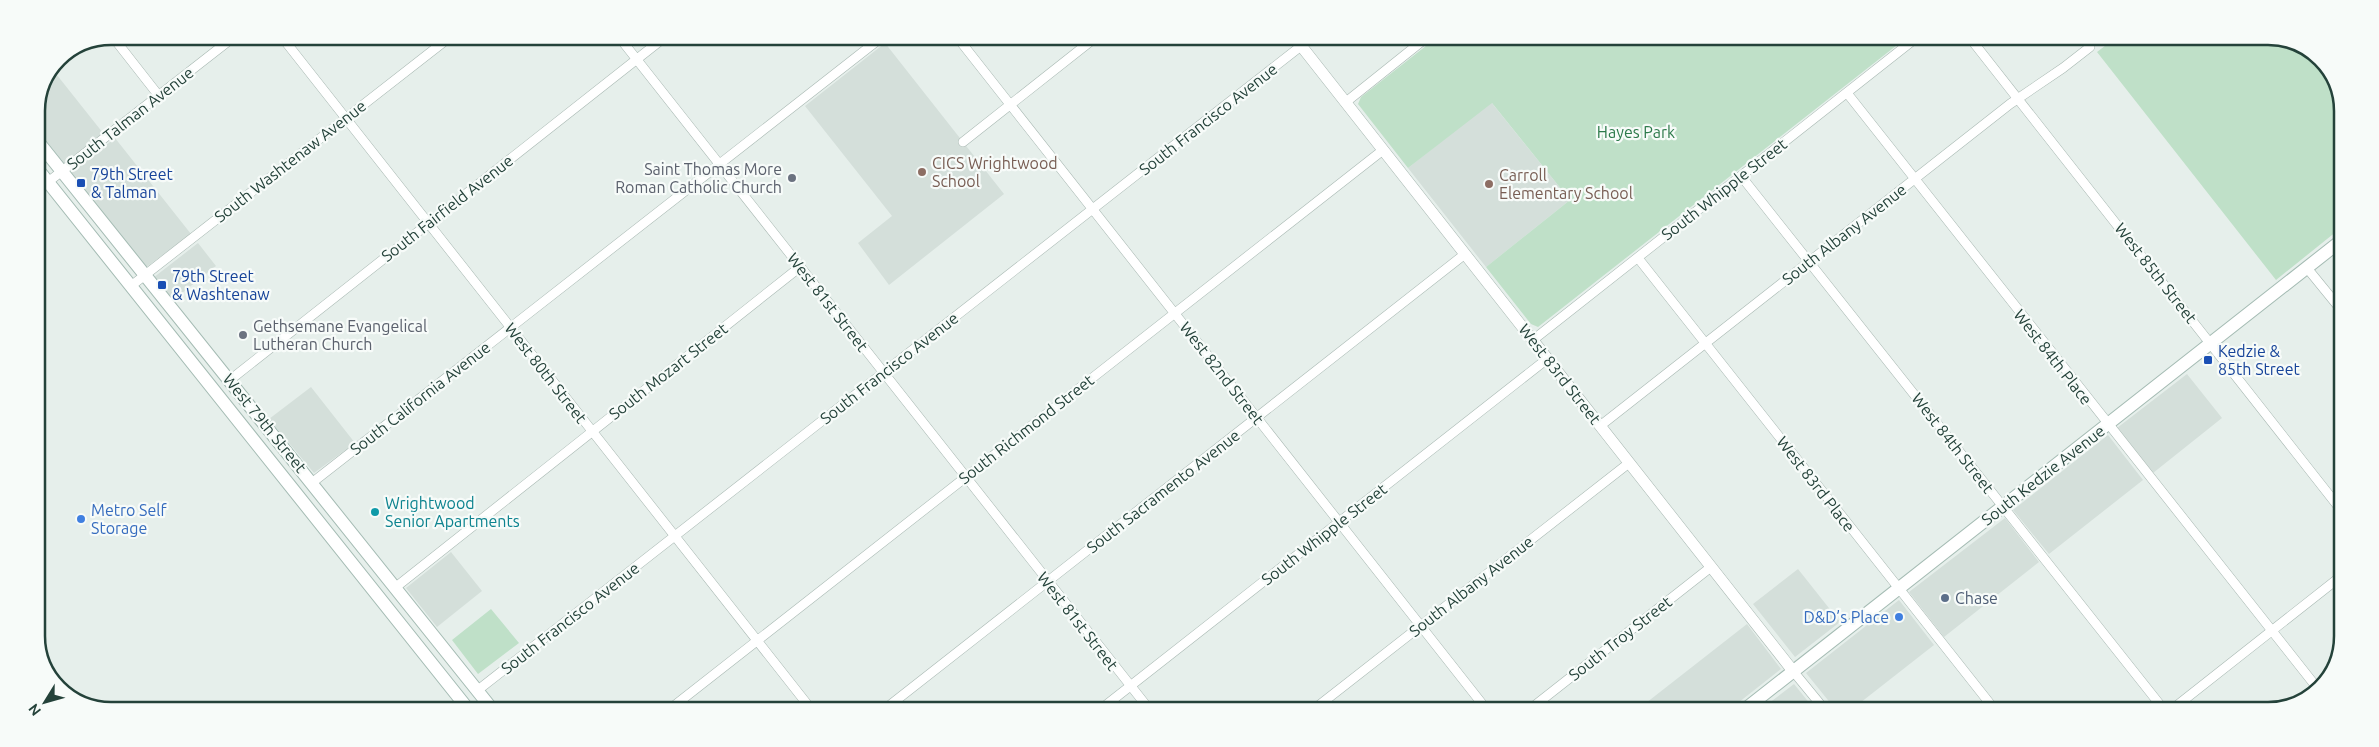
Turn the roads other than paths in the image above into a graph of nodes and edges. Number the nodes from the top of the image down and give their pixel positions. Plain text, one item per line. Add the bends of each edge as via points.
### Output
1 (119, 45) edge
2 (224, 45) edge
3 (289, 45) edge
4 (440, 45) edge
5 (625, 45) edge
6 (654, 45) edge
7 (872, 45) edge
8 (963, 45) edge
9 (1086, 45) edge
10 (1294, 45) edge
11 (1300, 45) edge
12 (1417, 45) edge
13 (1907, 45) edge
14 (1976, 45) edge
15 (2090, 46) dead end
16 (636, 59) junction
17 (1847, 93) junction
18 (159, 96) junction
19 (2018, 99) junction
20 (1346, 102) junction
21 (1010, 105) junction
22 (346, 118) junction
23 (963, 142) dead end
24 (45, 150) edge
25 (1383, 150) junction
26 (719, 165) junction
27 (62, 171) junction
28 (1741, 176) junction
29 (45, 178) edge
30 (1914, 179) junction
31 (48, 182) junction
32 (1092, 209) junction
33 (428, 223) junction
34 (2334, 246) edge
35 (1465, 254) junction
36 (1638, 258) junction
37 (1809, 262) junction
38 (800, 267) junction
39 (2307, 268) junction
40 (144, 275) junction
41 (131, 286) junction
42 (2334, 301) edge
43 (1175, 313) junction
44 (511, 328) junction
45 (1533, 340) junction
46 (2211, 343) junction
47 (1705, 344) junction
48 (1548, 359) junction
49 (884, 373) junction
50 (230, 380) junction
51 (1257, 417) junction
52 (2107, 425) junction
53 (1600, 426) junction
54 (592, 431) junction
55 (1630, 463) junction
56 (966, 477) junction
57 (313, 482) junction
58 (2334, 501) edge
59 (2003, 506) junction
60 (1339, 522) junction
61 (674, 536) junction
62 (1711, 567) junction
63 (1047, 582) junction
64 (2334, 582) edge
65 (396, 587) junction
66 (1898, 588) junction
67 (1421, 626) junction
68 (2272, 630) junction
69 (757, 640) junction
70 (1794, 671) junction
71 (2314, 683) edge
72 (1130, 686) junction
73 (478, 690) junction
74 (462, 702) edge
75 (487, 702) edge
76 (679, 702) edge
77 (806, 702) edge
78 (894, 702) edge
79 (1110, 702) edge
80 (1143, 702) edge
81 (1323, 702) edge
82 (1481, 702) edge
83 (1539, 702) edge
84 (1754, 702) edge
85 (1819, 702) edge
86 (1989, 702) edge
87 (2158, 702) edge
88 (2181, 702) edge

1 - 18 street
2 - 18 street, South Talman Avenue
3 - 22 street, West 80th Street
4 - 22 street, South Washtenaw Avenue
5 - 16 street, West 81st Street
6 - 16 street, South Fairfield Avenue
7 - 26 street, South California Avenue
8 - 21 street, West 82nd Street
9 - 21 street
10 - 32 street, South Francisco Avenue
11 - 20 street, West 83rd Street
12 - 20 street
13 - 17 street, South Whipple Street
14 - 19 street, West 85th Street
15 - 19 street, South Albany Avenue
16 - 26 street, West 81st Street
16 - 33 street, South Fairfield Avenue
17 - 28 street, South Whipple Street
17 - 30 street, West 84th Place
18 - 27 street, South Talman Avenue
19 - 30 street, South Albany Avenue
19 - 46 street, West 85th Street
20 - 25 street, West 83rd Street
21 - 23 street
21 - 32 street, West 82nd Street
22 - 33 street, West 80th Street
22 - 40 street, South Washtenaw Avenue
24 - 27 main road, West 79th Street
25 - 35 street, West 83rd Street
25 - 43 street, South Richmond Street
26 - 38 street, West 81st Street
26 - 44 street, South California Avenue
27 - 31 street, South Talman Avenue
27 - 40 main road, West 79th Street
28 - 36 street, South Whipple Street
28 - 37 street, West 84th Street
29 - 31 main road, West 79th Street
30 - 37 street, South Albany Avenue
30 - 52 street, West 84th Place
31 - 41 main road, West 79th Street
32 - 43 street, West 82nd Street
32 - 49 street, South Francisco Avenue
33 - 44 street, West 80th Street
33 - 50 street, South Fairfield Avenue
34 - 39 main road, South Kedzie Avenue
35 - 45 street, West 83rd Street
35 - 51 street, South Sacramento Avenue
36 - 45 street, South Whipple Street
36 - 47 street, West 83rd Place
37 - 47 street, South Albany Avenue
37 - 59 street, West 84th Street
38 - 49 street, West 81st Street
38 - 54 street, South Mozart Street
39 - 42 street
39 - 46 main road, South Kedzie Avenue
40 - 41 street, South Washtenaw Avenue
40 - 50 main road, West 79th Street
41 - 74 main road, West 79th Street
43 - 51 street, West 82nd Street
43 - 56 street, South Richmond Street
44 - 54 street, West 80th Street
44 - 57 street, South California Avenue
45 - 48 street, West 83rd Street
46 - 52 main road, South Kedzie Avenue
46 - 58 street, West 85th Street
47 - 53 street, South Albany Avenue
47 - 66 street, West 83rd Place
48 - 53 street, West 83rd Street
48 - 60 street, South Whipple Street
49 - 56 street, West 81st Street
49 - 61 street, South Francisco Avenue
50 - 57 main road, West 79th Street
51 - 60 street, West 82nd Street
51 - 63 street, South Sacramento Avenue
52 - 59 main road, South Kedzie Avenue
52 - 68 street, West 84th Place
53 - 55 street, West 83rd Street
54 - 61 street, West 80th Street
54 - 65 street, South Mozart Street
55 - 62 street, West 83rd Street
55 - 67 street, South Albany Avenue
56 - 63 street, West 81st Street
56 - 69 street, South Richmond Street
57 - 65 main road, West 79th Street
59 - 66 main road, South Kedzie Avenue
59 - 87 street, West 84th Street
60 - 67 street, West 82nd Street
60 - 72 street, South Whipple Street
61 - 69 street, West 80th Street
61 - 73 street, South Francisco Avenue
62 - 70 street, West 83rd Street
62 - 83 street, South Troy Street
63 - 72 street, West 81st Street
63 - 78 street, South Sacramento Avenue
64 - 68 street
65 - 73 main road, West 79th Street
66 - 70 main road, South Kedzie Avenue
66 - 86 street, West 83rd Place
67 - 81 street, South Albany Avenue
67 - 82 street, West 82nd Street
68 - 71 street, West 84th Place
68 - 88 street
69 - 76 street, South Richmond Street
69 - 77 street, West 80th Street
70 - 84 main road, South Kedzie Avenue
70 - 85 street, West 83rd Street
72 - 79 street, South Whipple Street
72 - 80 street, West 81st Street
73 - 75 main road, West 79th Street

